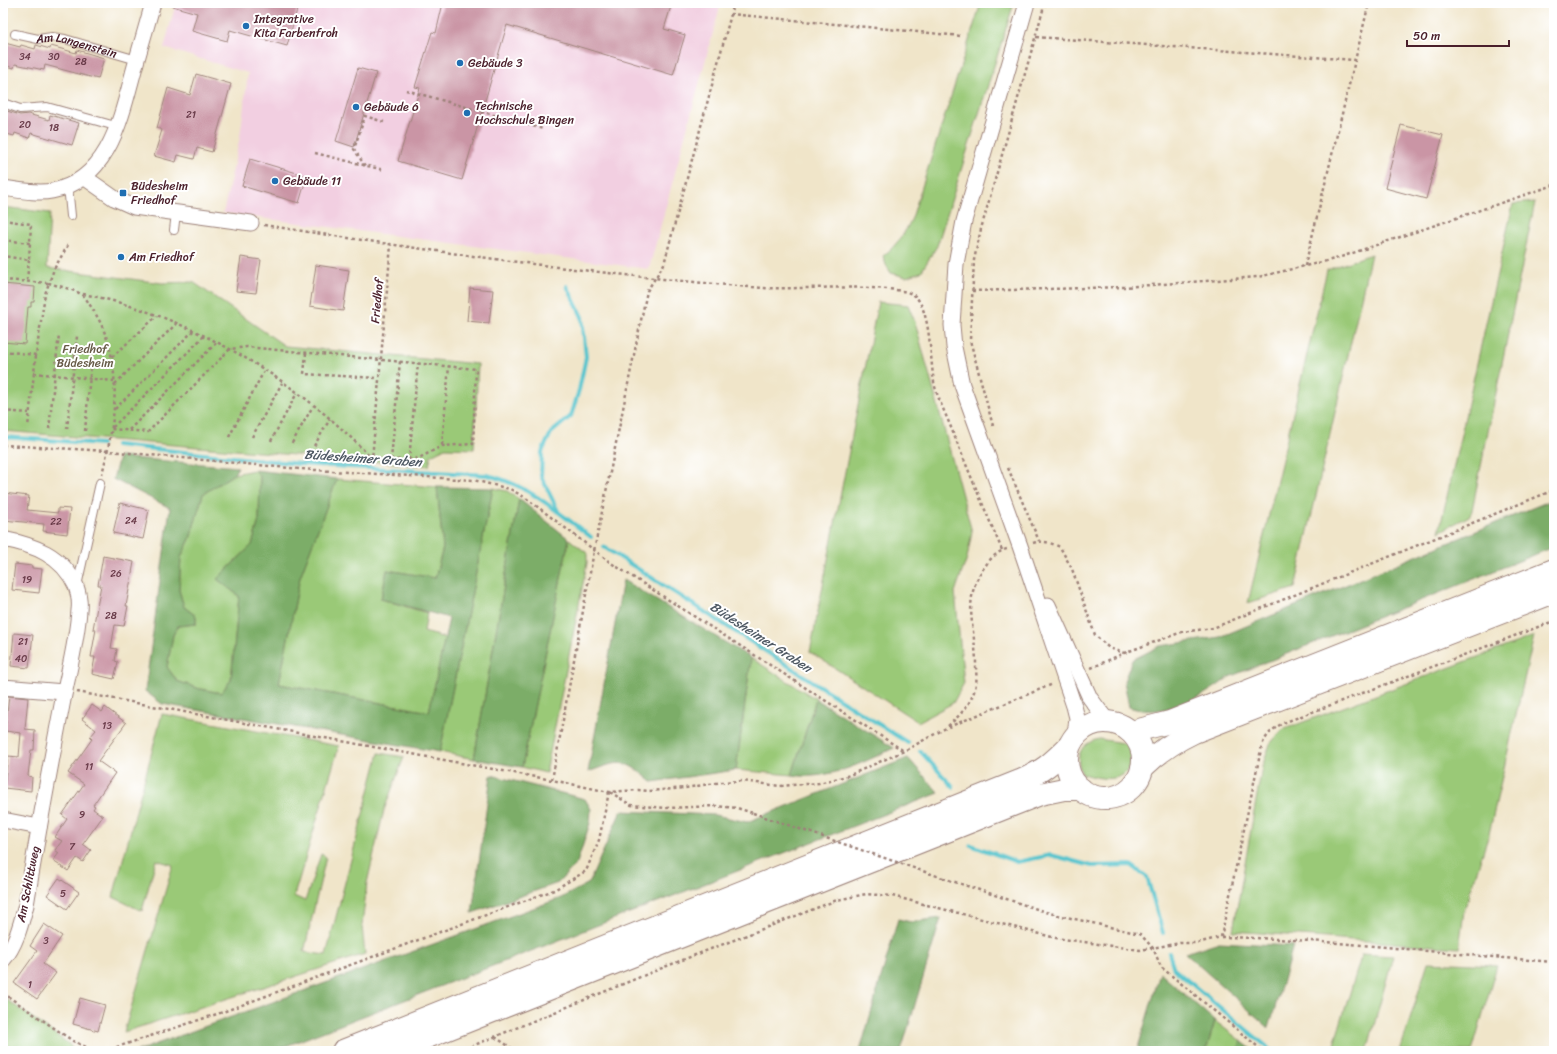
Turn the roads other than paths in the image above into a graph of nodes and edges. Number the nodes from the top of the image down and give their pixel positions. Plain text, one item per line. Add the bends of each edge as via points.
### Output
1 (154, 3) edge
2 (1027, 3) edge
3 (15, 34) dead end
4 (137, 60) junction
5 (3, 103) edge
6 (119, 127) junction
7 (84, 177) junction
8 (68, 186) junction
9 (3, 188) edge
10 (176, 213) junction
11 (71, 216) dead end
12 (251, 223) road end
13 (174, 230) dead end
14 (100, 483) road end
15 (3, 539) edge
16 (1020, 546) junction
17 (1554, 570) edge
18 (76, 587) junction
19 (1554, 592) edge
20 (3, 687) edge
21 (64, 692) junction
22 (1108, 722) junction
23 (1131, 732) junction
24 (1072, 741) junction
25 (1142, 768) junction
26 (1081, 789) junction
27 (3, 820) edge
28 (39, 827) junction
29 (3, 960) edge
30 (343, 1051) edge
31 (392, 1051) edge

1 - 4 street
2 - 16 street via 964,221 956,264 952,325 962,385
3 - 4 lane, Am Langenstein via 38,39 65,38
4 - 6 street
5 - 6 lane via 20,109 47,107
6 - 7 street via 104,155
7 - 8 street
7 - 10 street via 114,198 134,207
8 - 9 street via 50,192
8 - 11 lane
10 - 12 street
10 - 13 lane
14 - 18 lane
15 - 18 street, Am Schlittweg via 26,544 51,555 66,569
16 - 22 street via 1090,698
16 - 24 street via 1076,712 1077,724
17 - 23 main road via 1170,722
18 - 21 street, Am Schlittweg via 80,607 77,638
19 - 25 main road via 1194,732 1161,750
20 - 21 street
21 - 28 street, Am Schlittweg
22 - 23 main road
22 - 24 main road via 1088,725
23 - 25 main road via 1140,745
24 - 26 main road via 1067,765 1072,778
24 - 30 main road via 1054,762 1020,781
25 - 26 main road via 1131,787 1112,797 1101,798
26 - 31 main road via 1064,789 1040,794
27 - 28 street
28 - 29 street, Am Schlittweg via 26,905 18,932 8,955

